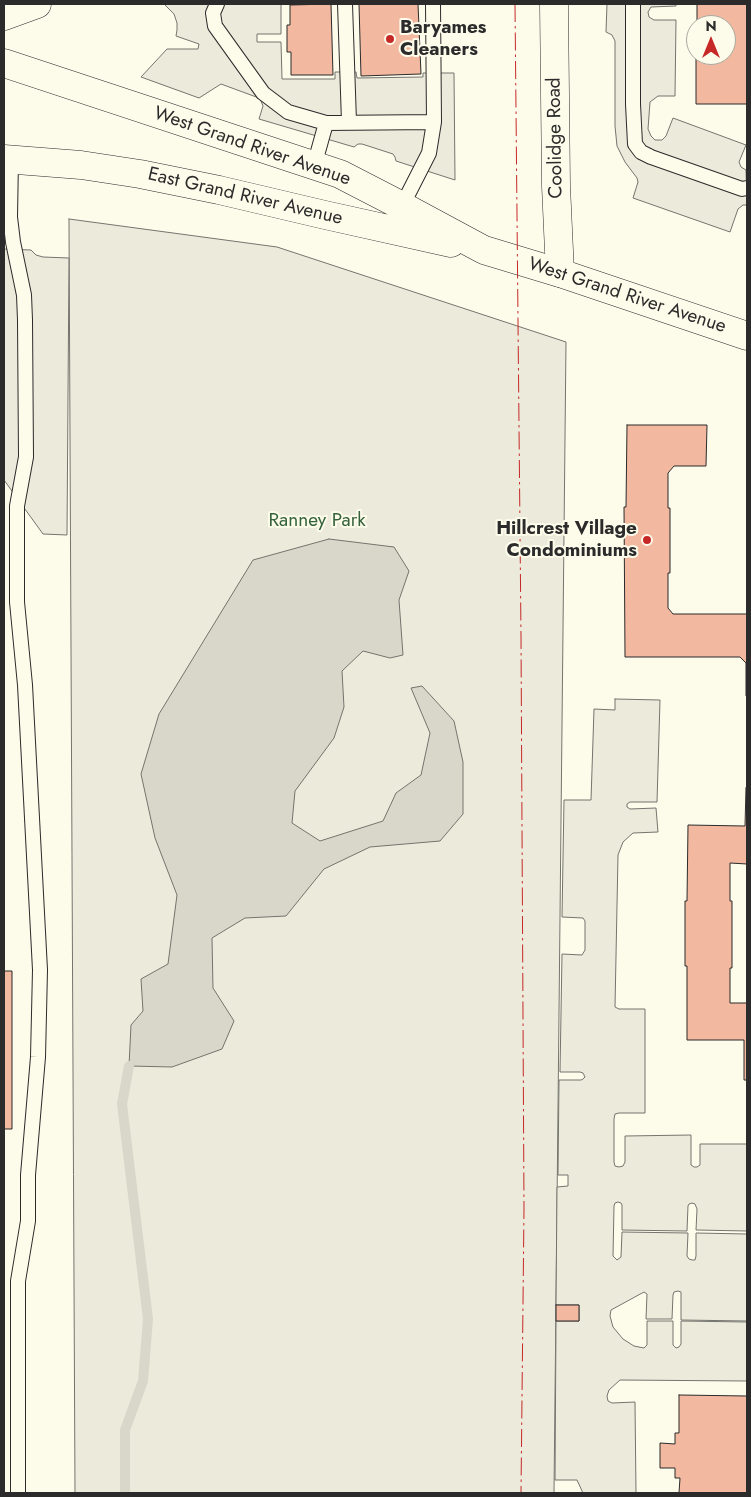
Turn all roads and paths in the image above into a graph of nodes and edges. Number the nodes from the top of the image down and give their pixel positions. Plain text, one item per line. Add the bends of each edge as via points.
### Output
1 (37, 4) edge
2 (217, 4) edge
3 (345, 4) edge
4 (432, 4) edge
5 (554, 4) edge
6 (634, 4) edge
7 (4, 16) edge
8 (4, 63) edge
9 (349, 122) junction
10 (434, 122) junction
11 (326, 123) junction
12 (7, 159) edge
13 (314, 166) junction
14 (747, 188) edge
15 (402, 206) junction
16 (484, 250) junction
17 (560, 273) junction
18 (747, 336) edge
19 (10, 506) edge
20 (10, 602) edge
21 (18, 1493) edge

1 - 7 main road
2 - 11 lane via 213,13 215,26 263,93 288,112
3 - 9 lane
4 - 10 lane
5 - 17 main road, Coolidge Road
6 - 14 lane via 635,144 651,157
8 - 13 main road, West Grand River Avenue
9 - 10 lane
9 - 11 lane
10 - 15 lane via 430,153
11 - 13 lane
12 - 16 main road, East Grand River Avenue via 140,174
12 - 19 lane via 10,217 26,320 26,457
13 - 15 main road, West Grand River Avenue via 340,174
15 - 16 main road, West Grand River Avenue
16 - 17 main road, West Grand River Avenue
17 - 18 main road, West Grand River Avenue
19 - 20 lane
20 - 21 lane via 25,685 40,970 28,1221 18,1281

